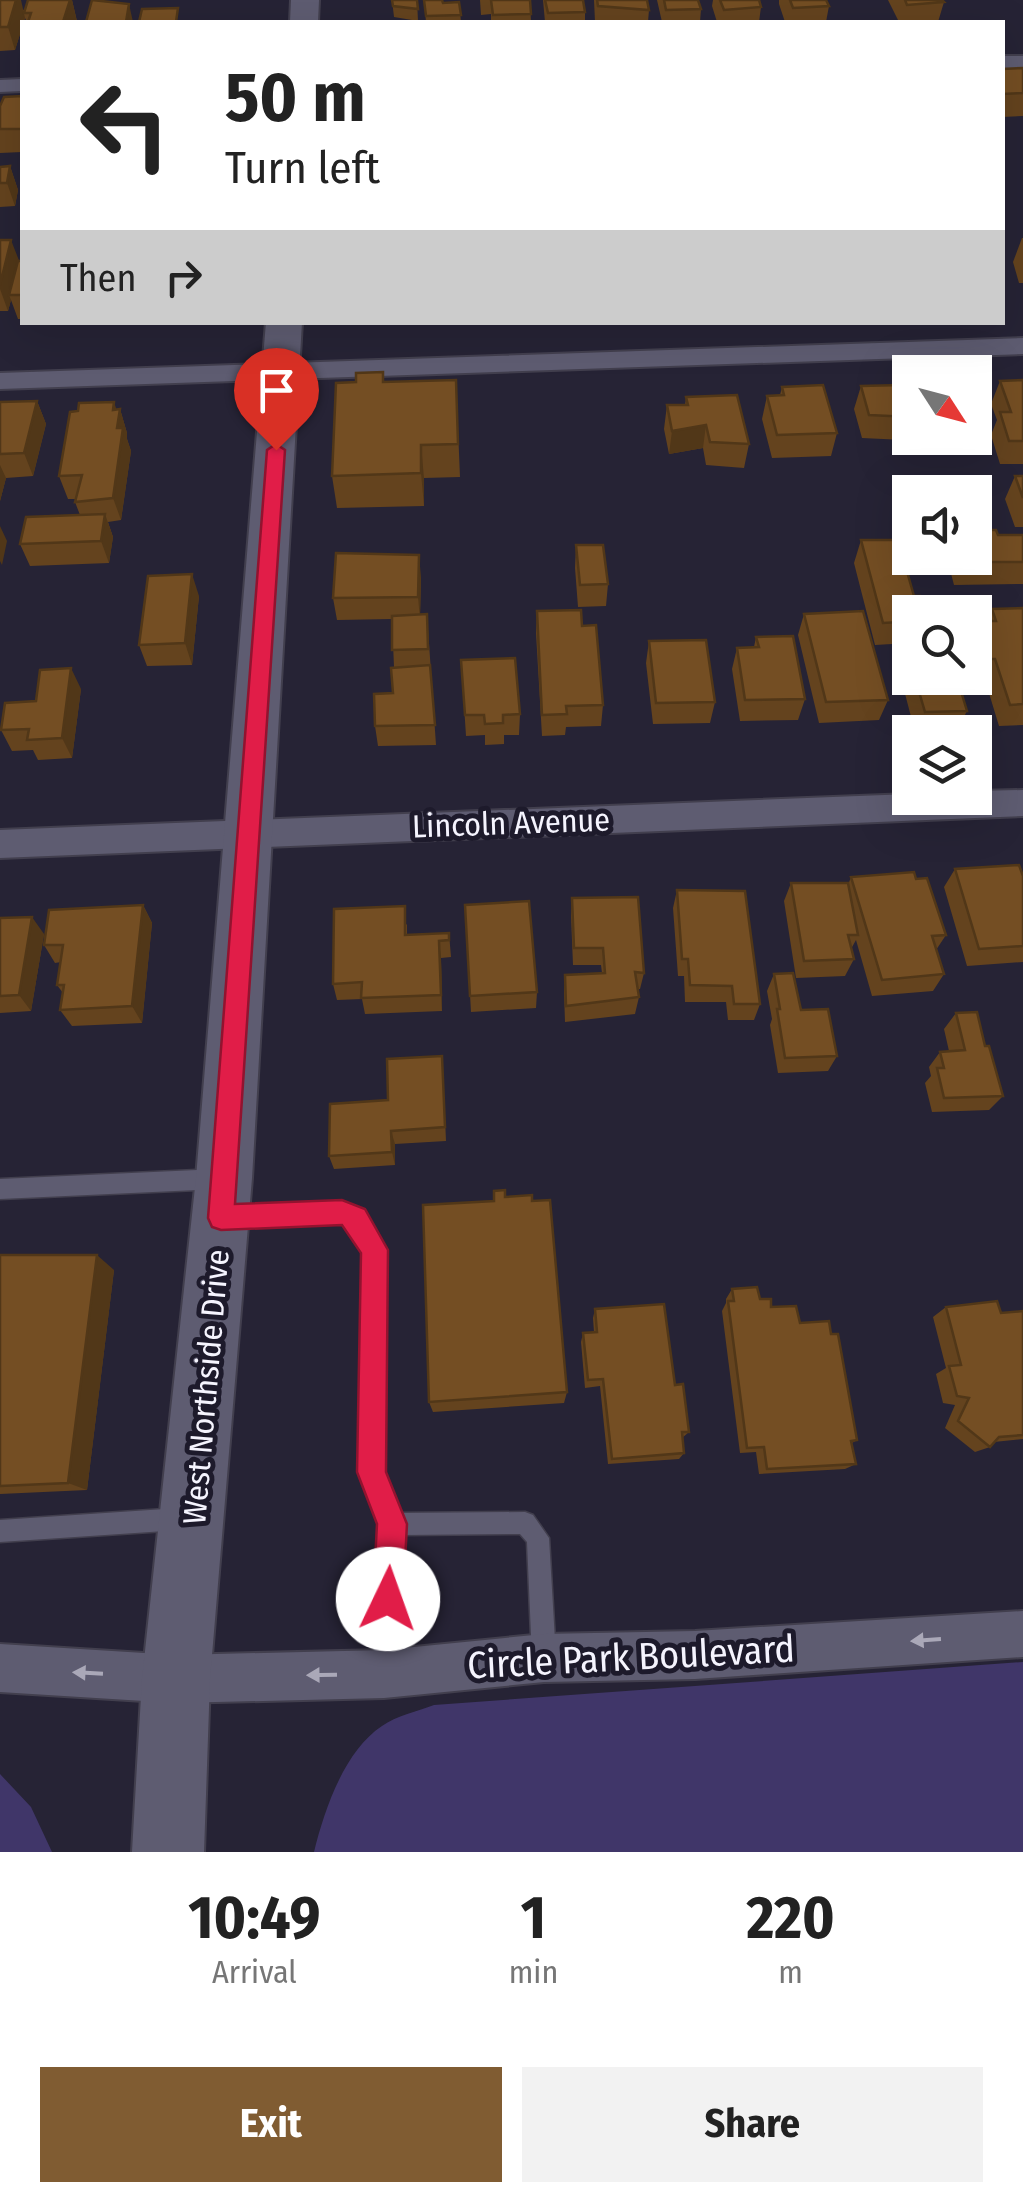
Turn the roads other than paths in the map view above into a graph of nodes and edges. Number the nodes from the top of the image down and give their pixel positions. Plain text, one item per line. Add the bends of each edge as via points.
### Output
1 (284, 325) edge
2 (1023, 346) edge
3 (281, 373) junction
4 (0, 381) edge
5 (1023, 803) edge
6 (250, 834) junction
7 (0, 844) edge
8 (0, 1189) edge
9 (223, 1198) junction
10 (195, 1518) junction
11 (392, 1524) junction
12 (0, 1531) edge
13 (1023, 1634) edge
14 (544, 1658) junction
15 (0, 1668) edge
16 (384, 1674) junction
17 (176, 1679) junction
18 (168, 1852) edge

1 - 3 main road, West Northside Drive
2 - 3 street
3 - 4 street
3 - 6 main road, West Northside Drive
5 - 6 street, Lincoln Avenue
6 - 7 street, Lincoln Avenue
6 - 9 main road, West Northside Drive
8 - 9 lane
9 - 10 main road, West Northside Drive
9 - 11 lane via 342,1212 356,1218 374,1250 371,1472
10 - 12 lane
10 - 17 main road, West Northside Drive
11 - 14 lane via 525,1522 538,1538
11 - 16 lane
13 -> 14 street, Circle Park Boulevard
14 - 16 street, Circle Park Boulevard
17 -> 15 street, Circle Park Boulevard
16 -> 17 street, Circle Park Boulevard
17 - 18 main road, West Northside Drive

